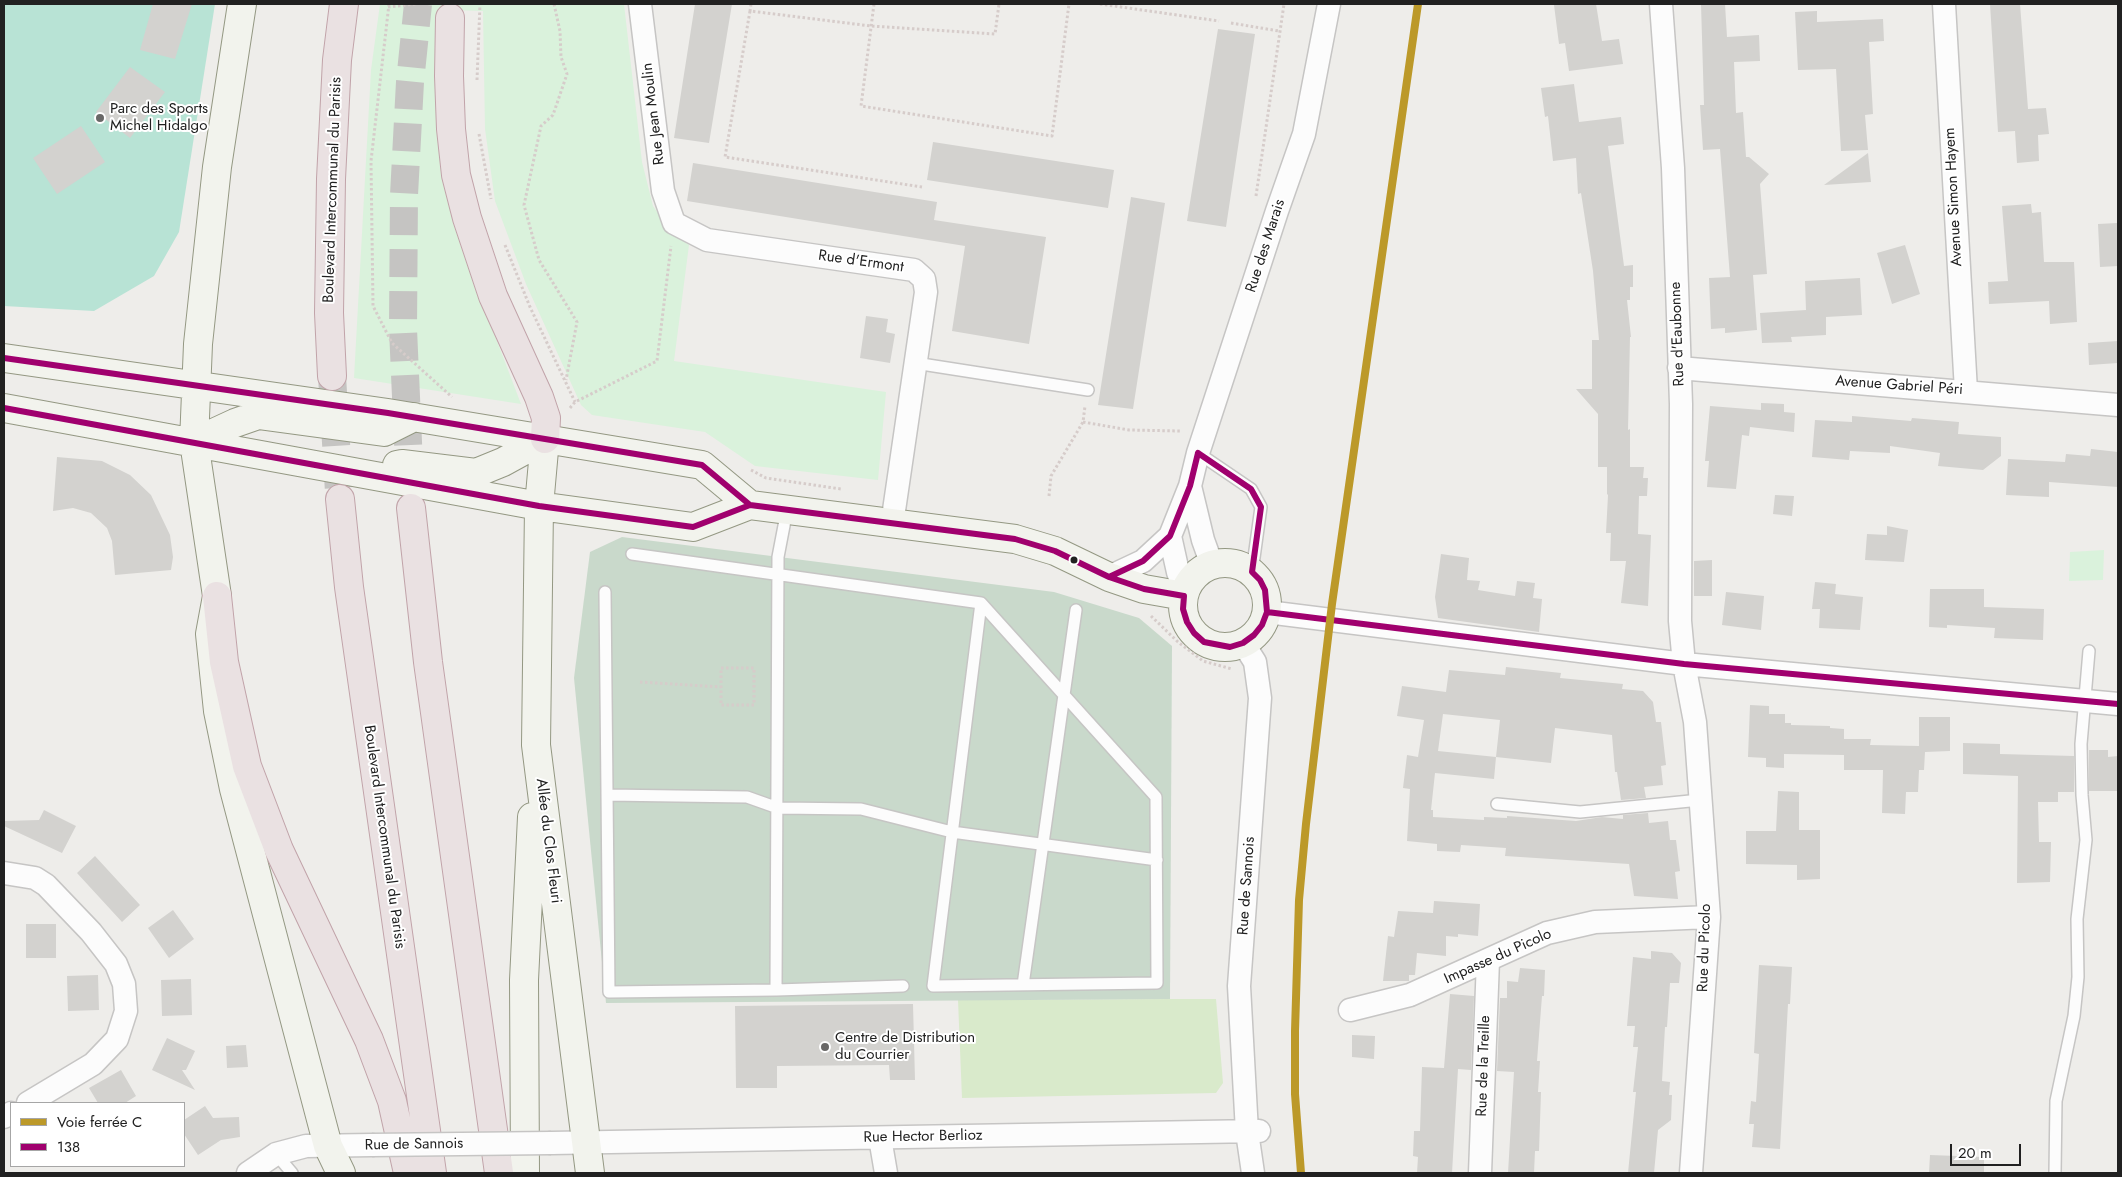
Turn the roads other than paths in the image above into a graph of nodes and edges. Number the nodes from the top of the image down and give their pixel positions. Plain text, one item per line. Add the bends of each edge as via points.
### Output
1 (242, 4) edge
2 (344, 4) edge
3 (640, 4) edge
4 (1329, 4) edge
5 (1660, 4) edge
6 (1944, 4) edge
7 (450, 18) dead end
8 (674, 223) joint
9 (4, 358) edge
10 (915, 363) junction
11 (1679, 368) junction
12 (332, 376) tunnel mouth
13 (197, 386) junction
14 (1088, 390) road end
15 (1966, 391) junction
16 (2118, 405) edge
17 (4, 408) edge
18 (414, 417) junction
19 (545, 439) junction
20 (194, 442) junction
21 (1198, 453) junction
22 (373, 476) junction
23 (1190, 486) junction
24 (340, 499) tunnel mouth
25 (750, 505) junction
26 (539, 506) junction
27 (411, 508) tunnel mouth
28 (787, 510) junction
29 (892, 524) junction
30 (1170, 536) junction
31 (632, 554) dead end
32 (1212, 565) junction
33 (1252, 572) junction
34 (778, 574) junction
35 (1109, 577) junction
36 (605, 592) dead end
37 (1185, 594) junction
38 (217, 596) junction
39 (982, 603) junction
40 (1076, 610) dead end
41 (1278, 613) junction
42 (2089, 651) dead end
43 (1249, 653) junction
44 (1684, 664) junction
45 (1064, 694) junction
46 (2084, 700) junction
47 (2118, 704) edge
48 (536, 745) junction
49 (607, 795) junction
50 (1700, 800) junction
51 (1497, 804) dead end
52 (778, 808) junction
53 (952, 832) junction
54 (1043, 844) junction
55 (1157, 860) junction
56 (4, 873) edge
57 (1709, 917) junction
58 (1488, 960) junction
59 (1023, 985) junction
60 (903, 986) dead end
61 (776, 990) junction
62 (1350, 1010) dead end
63 (30, 1102) edge
64 (1253, 1131) junction
65 (880, 1138) junction
66 (586, 1143) junction
67 (328, 1146) junction
68 (276, 1154) junction
69 (248, 1173) edge
70 (292, 1173) edge
71 (341, 1173) edge
72 (408, 1173) edge
73 (432, 1173) edge
74 (499, 1173) edge
75 (525, 1173) edge
76 (590, 1173) edge
77 (886, 1173) edge
78 (1253, 1173) edge
79 (1480, 1173) edge
80 (1691, 1173) edge
81 (2055, 1173) edge

1 - 13 main road via 217,167 198,344
2 - 12 highway, Boulevard Intercommunal du Parisis via 337,60 331,179 329,312
3 - 8 street, Rue Jean Moulin via 663,190
4 - 21 street, Rue des Marais via 1304,134
5 - 11 street, Rue d'Eaubonne via 1673,168
6 - 15 street, Avenue Simon Hayem
7 - 19 highway via 451,129 456,176 493,296 539,397 546,418
8 - 10 street, Rue d'Ermont via 706,240 914,270 924,279 926,292
9 - 13 main road
10 - 14 lane
10 - 29 street, Rue d'Ermont
11 - 15 street, Avenue Gabriel Péri
11 - 44 street, Rue d'Eaubonne via 1680,622
13 - 18 main road
13 - 20 main road
15 - 16 street, Avenue Gabriel Péri
17 - 20 main road
18 - 19 main road
18 - 20 main road via 384,432 258,415
19 - 22 main road via 476,473 402,464
19 - 25 main road via 702,465
19 - 26 main road, Allée du Clos Fleuri
20 - 22 main road
20 - 38 main road
21 - 23 street, Rue des Marais
21 - 33 lane via 1251,489 1260,507
22 - 26 main road
23 - 30 street, Rue des Marais
23 - 32 street, Rue des Marais
24 - 73 highway, Boulevard Intercommunal du Parisis via 349,587
25 - 26 main road via 692,526
25 - 28 main road
26 - 48 main road, Allée du Clos Fleuri
27 - 74 highway via 428,662
28 - 29 main road
28 - 34 lane
29 - 35 main road via 1015,539 1055,551
30 - 35 street, Rue des Marais via 1143,561
30 - 37 street
31 - 34 lane
32 - 33 main road via 1226,562
32 - 37 main road via 1191,580
33 - 41 main road
34 - 39 lane
34 - 52 lane
35 - 37 main road via 1144,589
36 - 49 lane
37 - 43 main road via 1183,609 1187,622 1199,638
38 - 67 main road via 210,634 218,711 234,789
38 - 72 highway via 224,662 247,766 278,850 369,1040 392,1101
39 - 45 lane
39 - 53 lane
40 - 45 lane
41 - 43 main road via 1254,635
41 - 44 street
42 - 46 lane
43 - 64 street, Rue de Sannois via 1260,698 1239,986
44 - 46 street
44 - 50 street, Rue du Picolo via 1694,715
45 - 54 lane
45 - 55 lane via 1156,797
46 - 47 street
46 - 81 lane via 2081,744 2086,840 2077,919 2078,977 2074,1016 2056,1101
48 - 66 main road, Allée du Clos Fleuri
48 - 75 main road via 524,980
49 - 52 lane via 747,797
49 - 61 lane via 609,992
50 - 51 lane via 1580,812
50 - 57 street, Rue du Picolo
52 - 53 lane via 861,808
52 - 61 lane
53 - 54 lane
53 - 59 lane via 932,986
54 - 55 lane
54 - 59 lane
55 - 59 lane via 1157,983
56 - 63 street via 35,878 46,885 96,938 116,964 124,984 126,1011 117,1039 93,1064
57 - 58 street, Impasse du Picolo via 1595,922 1548,933
57 - 80 street, Rue du Picolo
58 - 62 street, Impasse du Picolo via 1410,995
58 - 79 street, Rue de la Treille
60 - 61 lane
64 - 65 street, Rue Hector Berlioz
64 - 78 street, Rue de Sannois
65 - 66 street, Rue Hector Berlioz
65 - 77 street
66 - 67 street, Rue de Sannois, bridge
66 - 76 main road, Allée du Clos Fleuri
67 - 68 street, Rue de Sannois via 306,1146
67 - 71 main road
68 - 69 street, Rue de Sannois
68 - 70 lane

